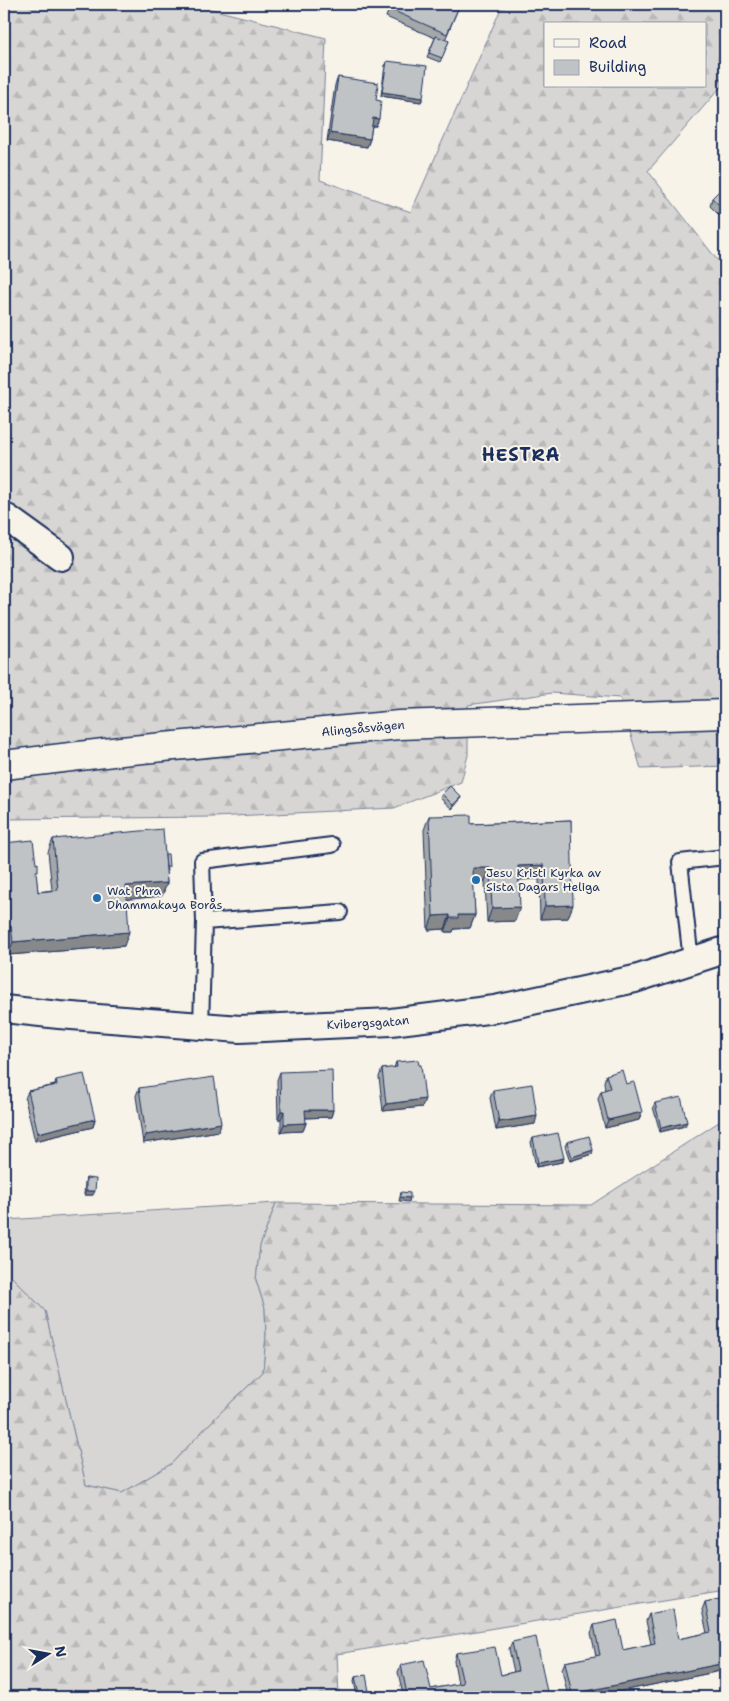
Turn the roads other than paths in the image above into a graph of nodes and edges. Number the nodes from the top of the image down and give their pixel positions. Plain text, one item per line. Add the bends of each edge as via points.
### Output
1 (4, 518) edge
2 (61, 557) dead end
3 (725, 714) edge
4 (4, 765) edge
5 (332, 845) dead end
6 (725, 857) edge
7 (340, 912) dead end
8 (204, 922) junction
9 (725, 950) edge
10 (691, 961) junction
11 (4, 1009) edge
12 (200, 1026) junction

1 - 2 street
3 - 4 main road, Alingsåsvägen via 399,725
5 - 8 lane via 202,861
6 - 10 lane via 680,862
7 - 8 lane
8 - 12 lane
9 - 10 street, Kvibergsgatan
10 - 12 street, Kvibergsgatan via 635,979 494,1010 391,1022 240,1029
11 - 12 street, Kvibergsgatan

